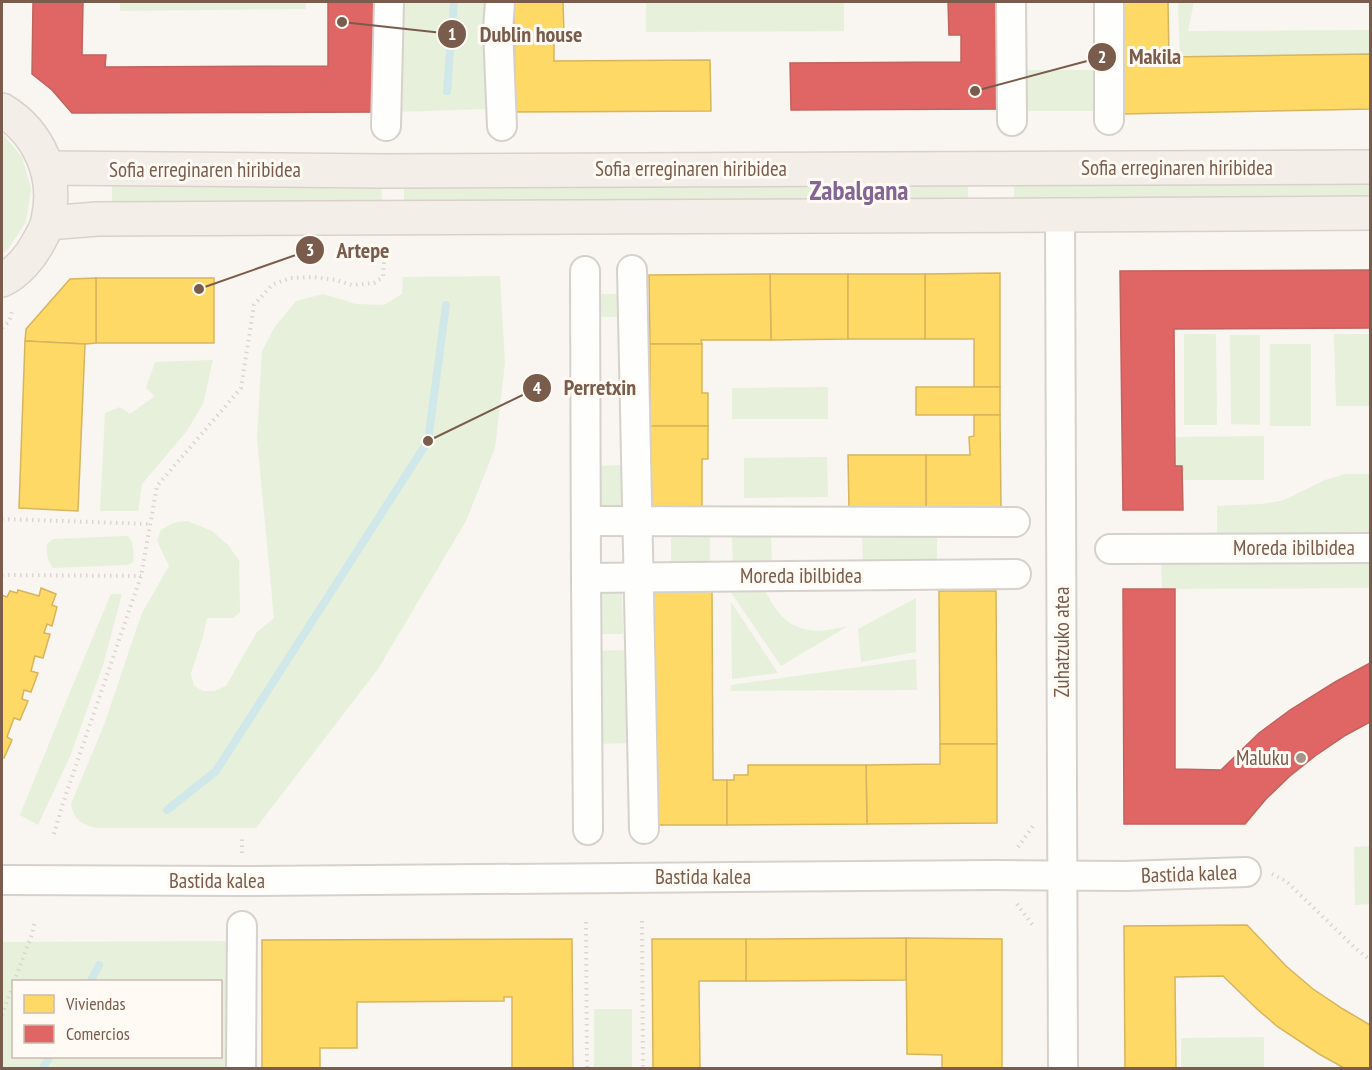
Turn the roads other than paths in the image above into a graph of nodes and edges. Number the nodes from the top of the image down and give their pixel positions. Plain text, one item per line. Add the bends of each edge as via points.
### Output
1 (389, 2) edge
2 (500, 2) edge
3 (1011, 2) edge
4 (1108, 2) edge
5 (2, 110) edge
6 (1109, 120) dead end
7 (1012, 121) dead end
8 (386, 126) dead end
9 (502, 126) dead end
10 (1371, 167) edge
11 (47, 168) junction
12 (1371, 213) edge
13 (1060, 215) junction
14 (48, 222) junction
15 (632, 270) dead end
16 (585, 271) dead end
17 (11, 291) edge
18 (586, 521) junction
19 (638, 521) junction
20 (1015, 522) dead end
21 (1371, 548) edge
22 (1110, 549) dead end
23 (1016, 574) dead end
24 (586, 578) junction
25 (639, 578) junction
26 (644, 829) dead end
27 (588, 830) dead end
28 (1246, 872) road end
29 (1063, 875) junction
30 (2, 880) edge
31 (242, 926) dead end
32 (241, 1068) edge
33 (1063, 1068) edge

1 - 8 street
2 - 9 street
3 - 7 street
4 - 6 street
5 - 11 main road via 38,145
10 - 11 main road, Sofia erreginaren hiribidea via 385,171
11 - 14 main road via 51,195
12 - 13 main road
13 - 14 main road
13 - 29 street, Zuhatzuko atea
14 - 17 main road via 33,253 9,277
15 - 19 street
16 - 18 street
18 - 19 street
18 - 24 street
19 - 20 street
19 - 25 street
21 - 22 street, Moreda ibilbidea
23 - 25 street, Moreda ibilbidea
24 - 25 street, Moreda ibilbidea
24 - 27 street
25 - 26 street
28 - 29 street, Bastida kalea
29 - 30 street, Bastida kalea
29 - 33 street, Zuhatzuko atea
31 - 32 street

